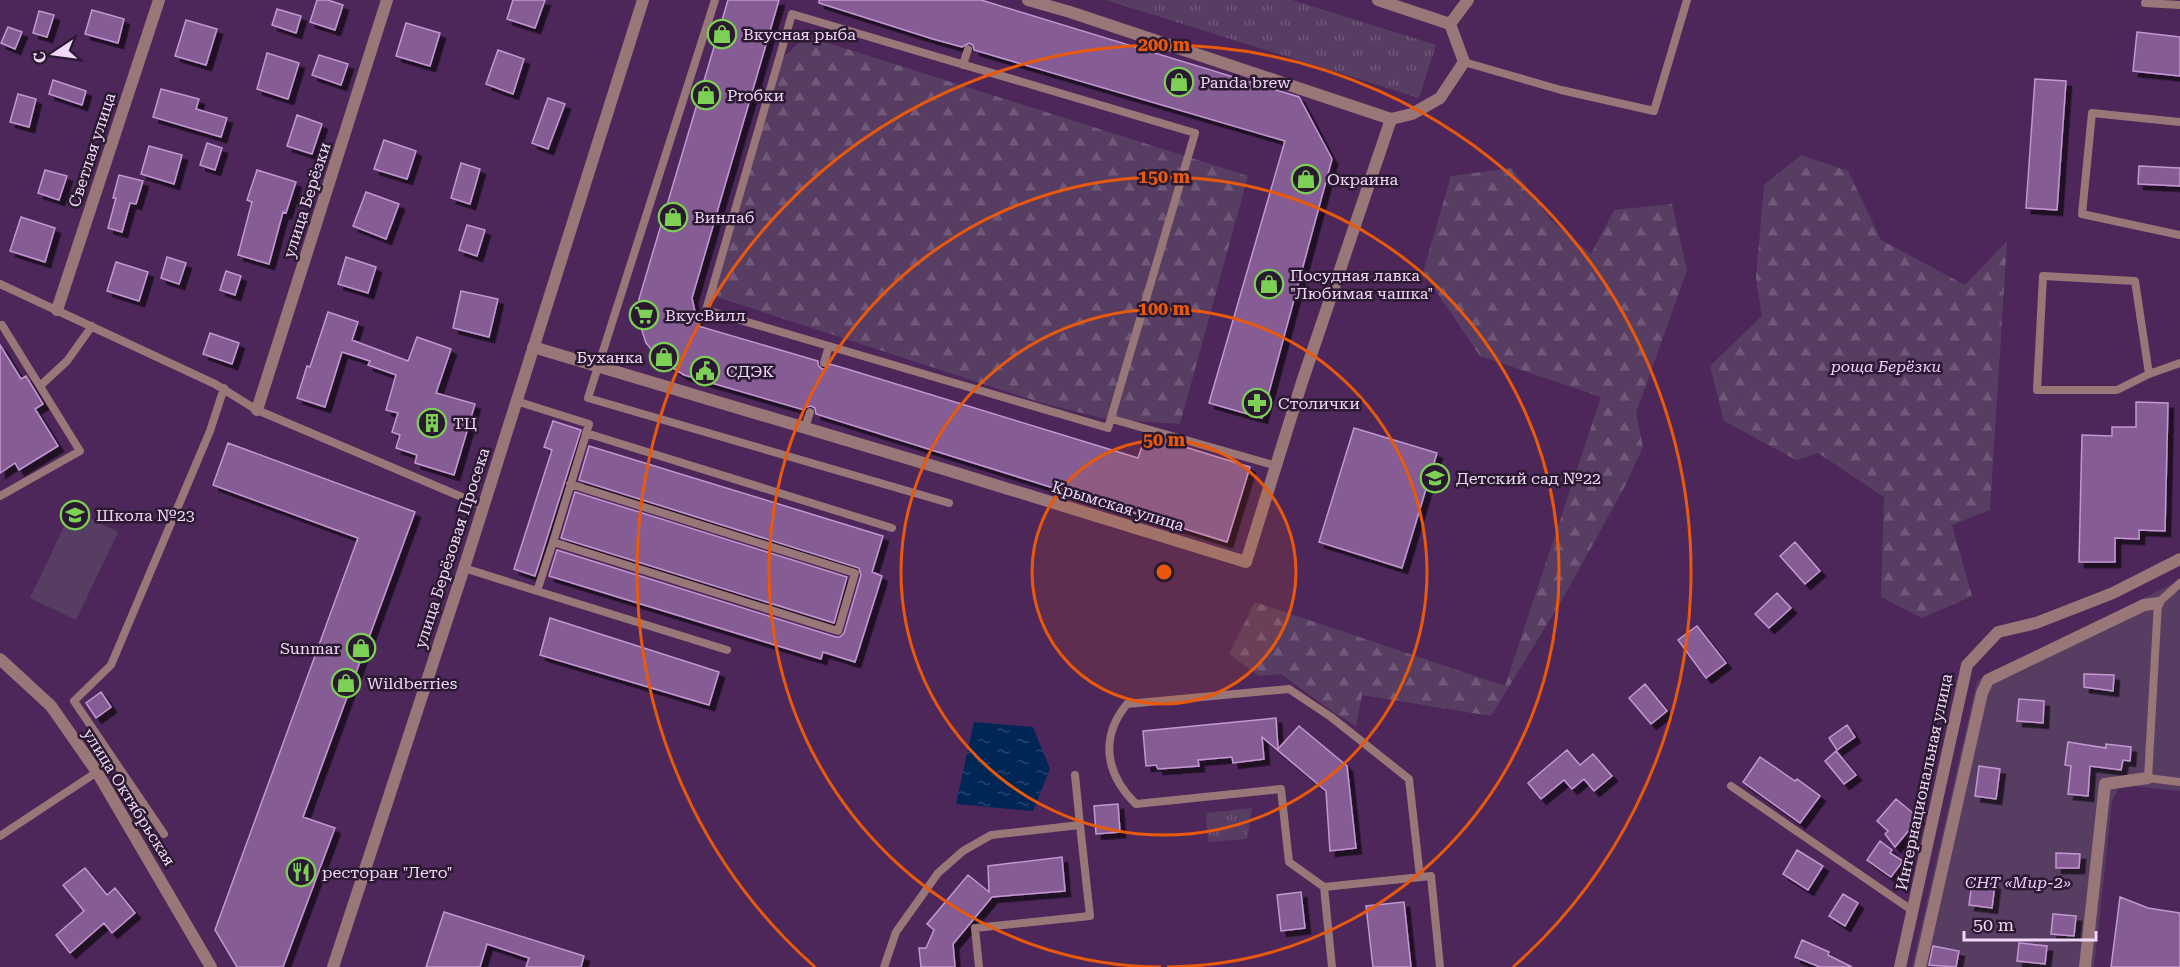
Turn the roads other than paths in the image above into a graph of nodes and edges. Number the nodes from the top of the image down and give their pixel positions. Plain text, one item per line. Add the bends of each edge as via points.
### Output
1 (159, 0) edge
2 (387, 0) edge
3 (643, 0) edge
4 (715, 0) edge
5 (1028, 0) edge
6 (1378, 0) edge
7 (1468, 0) edge
8 (1687, 0) edge
9 (2145, 3) dead end
10 (2180, 6) edge
11 (1450, 24) junction
12 (968, 49) dead end
13 (1464, 62) junction
14 (963, 65) junction
15 (1391, 118) junction
16 (2180, 122) edge
17 (2180, 235) edge
18 (0, 284) edge
19 (57, 310) junction
20 (2, 325) dead end
21 (92, 326) junction
22 (829, 346) junction
23 (533, 347) junction
24 (824, 363) dead end
25 (2180, 363) edge
26 (598, 366) junction
27 (2149, 374) junction
28 (40, 386) junction
29 (225, 388) junction
30 (516, 401) junction
31 (257, 410) junction
32 (810, 412) dead end
33 (1112, 419) junction
34 (806, 428) junction
35 (586, 433) junction
36 (1277, 466) junction
37 (570, 484) junction
38 (0, 496) edge
39 (949, 503) dead end
40 (483, 506) junction
41 (892, 528) dead end
42 (553, 542) junction
43 (2180, 559) edge
44 (464, 568) junction
45 (2180, 583) edge
46 (537, 591) junction
47 (2158, 603) junction
48 (727, 650) dead end
49 (0, 659) edge
50 (97, 772) junction
51 (1075, 775) dead end
52 (2148, 778) junction
53 (2180, 782) edge
54 (1731, 786) dead end
55 (1080, 825) junction
56 (164, 834) dead end
57 (0, 836) edge
58 (1420, 877) junction
59 (1324, 887) junction
60 (1913, 911) junction
61 (211, 967) edge
62 (333, 967) edge
63 (884, 967) edge
64 (979, 967) edge
65 (1332, 967) edge
66 (1440, 967) edge
67 (1900, 967) edge
68 (1920, 967) edge
69 (2085, 967) edge

1 - 19 street, Светлая улица
2 - 31 street, улица Берёзки
3 - 23 street, улица Берёзовая Просека
4 - 26 lane
5 - 15 street
6 - 11 street
7 - 11 street
8 - 13 lane via 1654,111
9 - 10 lane
11 - 13 street
12 - 14 lane
13 - 15 street via 1440,98 1412,114
14 - 22 lane via 792,14 706,310
14 - 33 lane via 1195,133
15 - 36 street, Крымская улица
16 - 17 lane via 2092,113 2082,214
18 - 19 lane
19 - 21 lane
20 - 28 lane
21 - 28 lane via 67,361
21 - 29 lane
22 - 24 lane
22 - 33 lane via 1108,428
23 - 26 street, Крымская улица
23 - 30 street, улица Берёзовая Просека
25 - 27 lane
26 - 34 street, Крымская улица
26 - 39 lane via 588,398
27 - 27 lane via 2117,390 2037,390 2043,276 2135,281
28 - 38 lane via 80,451
29 - 31 lane
29 - 56 lane via 111,665 74,701
30 - 35 lane via 589,424
30 - 40 street, улица Берёзовая Просека
31 - 40 lane
32 - 34 lane
33 - 36 lane
34 - 36 street, Крымская улица via 1246,562
35 - 37 lane
35 - 41 lane
37 - 42 lane
37 - 42 lane via 855,573 837,631
40 - 44 street, улица Берёзовая Просека
42 - 46 lane
43 - 60 street, Интернациональная улица via 2113,593 2036,623 1998,632 1966,665
44 - 46 lane
44 - 62 street, улица Берёзовая Просека
45 - 47 lane
46 - 48 lane
47 - 52 lane
47 - 68 street via 2144,606 1988,680
49 - 50 street, улица Октябрьская via 51,706
50 - 57 lane
50 - 61 street, улица Октябрьская
51 - 55 lane
52 - 53 lane
52 - 69 street via 2105,784
54 - 60 lane
55 - 63 lane via 992,835 963,851 938,873 896,932
55 - 64 lane via 1090,916 975,928
58 - 59 lane
58 - 59 lane via 1409,779 1289,689 1127,704 1111,731 1110,757 1119,785 1136,804 1281,789 1289,862
58 - 66 lane via 1431,876
59 - 65 lane
60 - 67 street, Интернациональная улица

